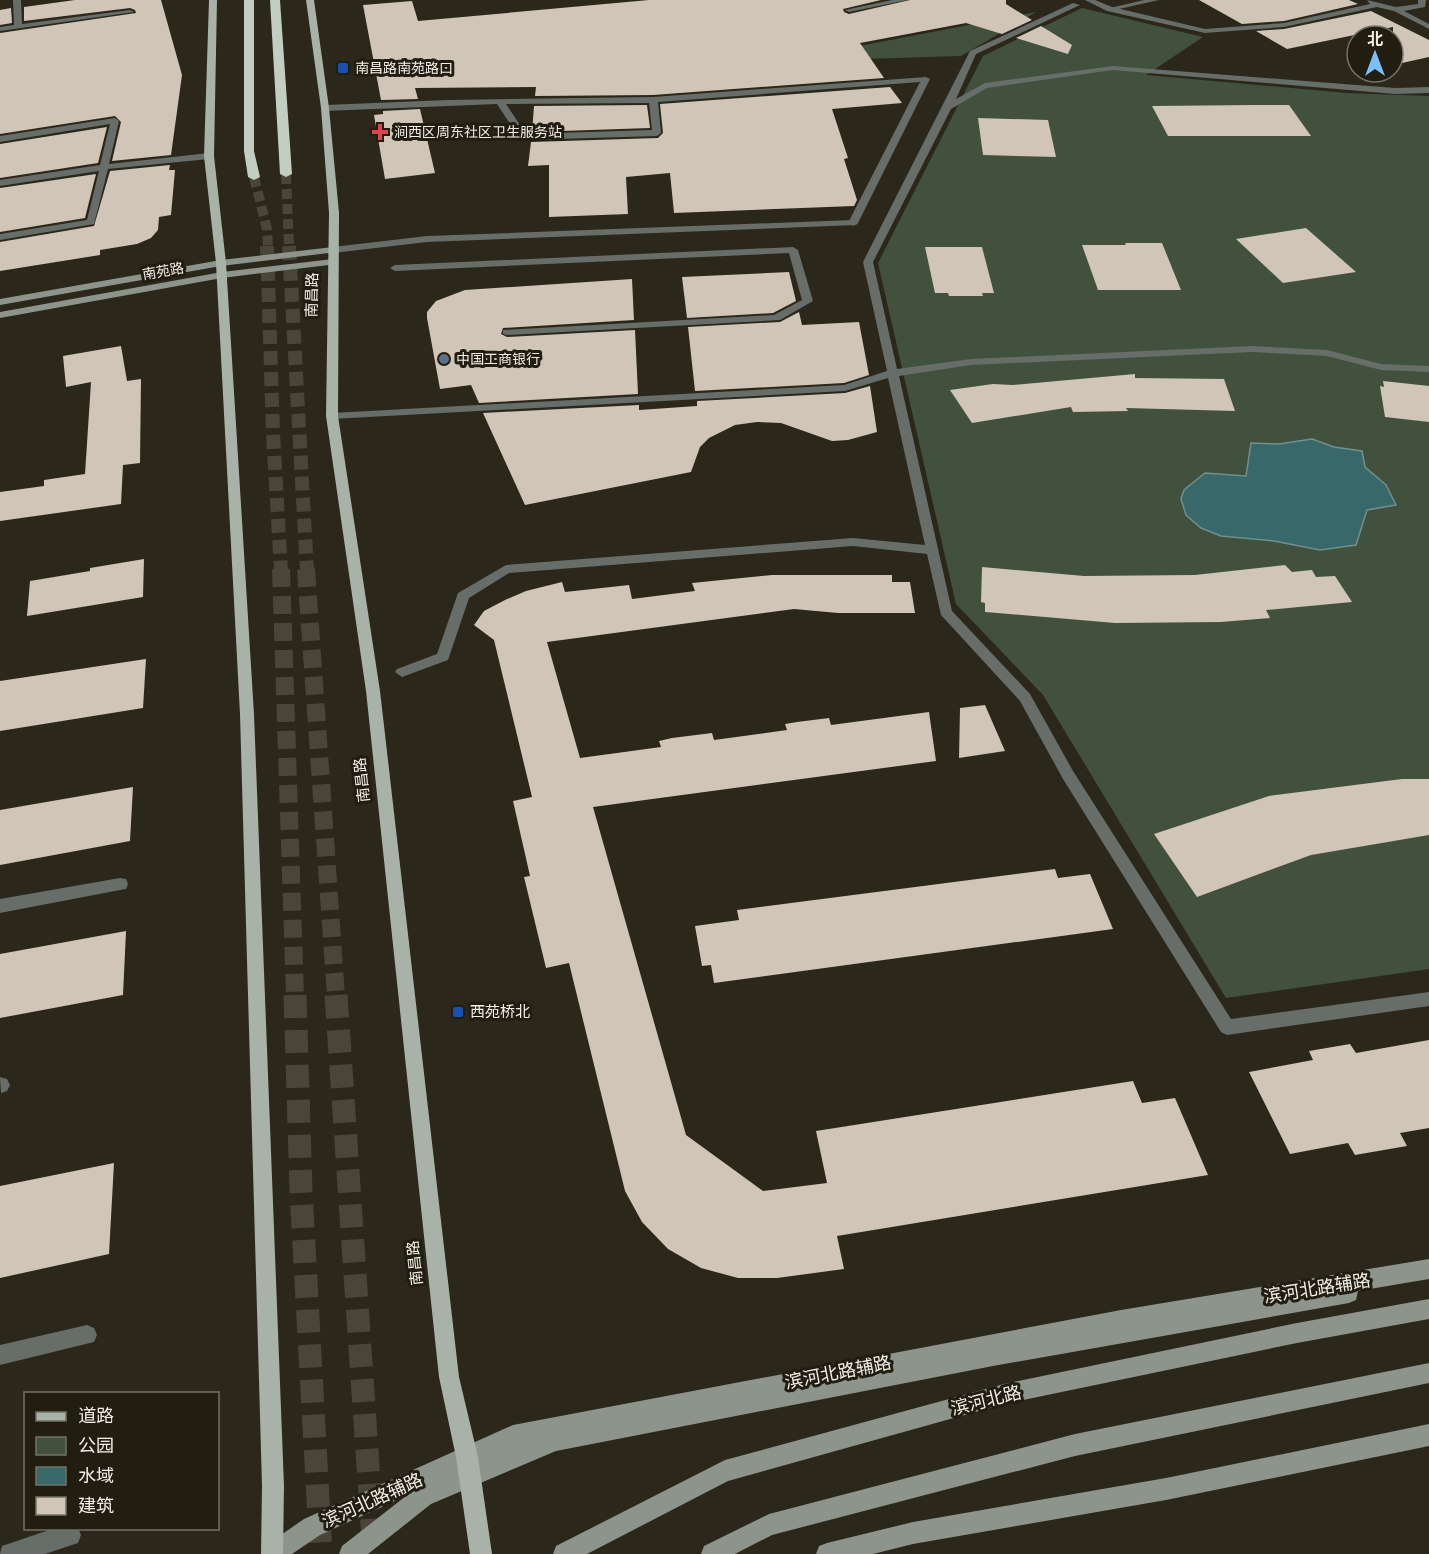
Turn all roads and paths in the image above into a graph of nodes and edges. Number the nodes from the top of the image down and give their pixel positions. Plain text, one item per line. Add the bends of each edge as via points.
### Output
1 (17, 0) edge
2 (213, 0) edge
3 (249, 0) edge
4 (275, 0) edge
5 (310, 0) edge
6 (904, 0) edge
7 (1089, 0) edge
8 (1155, 0) edge
9 (1368, 0) edge
10 (1422, 0) edge
11 (1076, 5) dead end
12 (1377, 5) junction
13 (1110, 9) junction
14 (1395, 9) junction
15 (849, 10) dead end
16 (130, 12) dead end
17 (18, 27) junction
18 (1429, 27) edge
19 (0, 29) edge
20 (1429, 90) edge
21 (653, 100) junction
22 (500, 102) junction
23 (325, 108) junction
24 (948, 108) junction
25 (0, 139) edge
26 (209, 156) junction
27 (105, 167) junction
28 (286, 174) tunnel mouth
29 (254, 177) tunnel mouth
30 (0, 183) edge
31 (0, 237) edge
32 (333, 256) junction
33 (395, 268) dead end
34 (222, 269) junction
35 (0, 302) edge
36 (0, 315) edge
37 (507, 332) dead end
38 (1429, 369) edge
39 (893, 373) junction
40 (332, 416) junction
41 (932, 550) junction
42 (402, 672) dead end
43 (120, 884) dead end
44 (0, 906) edge
45 (1429, 999) edge
46 (1429, 1269) edge
47 (1429, 1279) edge
48 (1429, 1309) edge
49 (87, 1335) dead end
50 (0, 1355) edge
51 (1429, 1372) edge
52 (1429, 1435) edge
53 (466, 1457) junction
54 (70, 1535) dead end
55 (9, 1554) edge
56 (272, 1554) edge
57 (350, 1554) edge
58 (481, 1554) edge
59 (564, 1554) edge
60 (712, 1554) edge
61 (827, 1554) edge

1 - 17 street
2 - 26 main road
3 - 29 highway via 249,152
4 - 28 highway
5 - 23 main road, 南昌路
6 - 15 street
7 - 13 street
8 - 13 street
9 - 12 street
10 - 14 street via 1422,5 1412,9
11 - 24 street via 973,53
12 - 13 street via 1284,25 1205,30
12 - 14 street
14 - 18 street
16 - 17 street
17 - 19 street
20 - 24 street via 1395,91 1113,68 985,86
21 - 22 street
21 - 22 street via 657,133 523,137
21 - 32 street via 926,79 853,222 427,239
22 - 23 street
23 - 32 main road, 南昌路 via 334,213
24 - 39 street via 868,262
25 - 27 street via 115,121
26 - 27 street
26 - 34 main road
27 - 30 street
27 - 31 street via 92,222
32 - 34 main road, 南苑路
32 - 40 main road, 南昌路
33 - 37 street via 793,250 808,301 776,318
34 - 35 main road, 南苑路
34 - 36 main road, 南苑路
34 - 56 main road via 247,714 273,1486
38 - 39 street via 1381,367 1327,353 1252,349 971,362
39 - 40 street via 844,388
39 - 41 street
40 - 53 main road, 南昌路 via 373,691 448,1377
41 - 42 street via 853,542 506,569 463,596 443,657
41 - 45 street via 946,612 1025,698 1072,782 1227,1027
43 - 44 street
46 - 53 main road, 滨河北路辅路 via 866,1367 513,1436
47 - 57 main road via 960,1362 556,1440 423,1496
48 - 59 main road, 滨河北路 via 1004,1394 725,1471
49 - 50 street
51 - 60 main road via 1074,1444 769,1525
52 - 61 main road via 1166,1489 913,1533
53 - 56 main road, 滨河北路辅路 via 312,1527
53 - 58 main road, 南昌路
54 - 55 street

